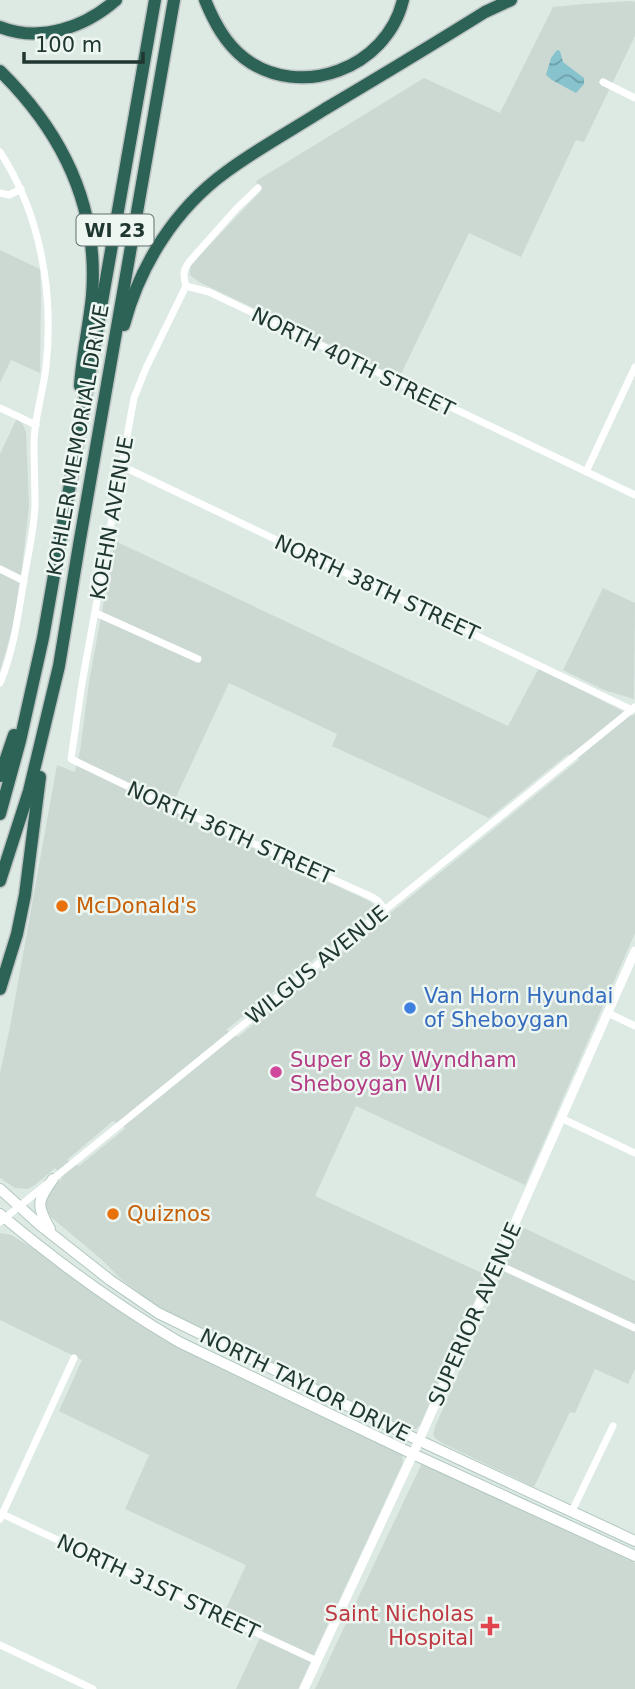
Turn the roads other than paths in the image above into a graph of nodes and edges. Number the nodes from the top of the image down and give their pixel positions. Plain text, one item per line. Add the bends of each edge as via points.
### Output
1 (116, 0) edge
2 (155, 0) edge
3 (174, 0) edge
4 (205, 0) edge
5 (403, 0) edge
6 (511, 0) edge
7 (0, 27) edge
8 (0, 71) edge
9 (603, 82) dead end
10 (635, 98) edge
11 (0, 152) edge
12 (258, 188) dead end
13 (21, 190) junction
14 (0, 193) edge
15 (186, 286) junction
16 (635, 368) edge
17 (0, 408) edge
18 (100, 424) junction
19 (36, 425) junction
20 (74, 460) junction
21 (122, 466) junction
22 (586, 472) junction
23 (635, 495) edge
24 (0, 569) edge
25 (24, 581) junction
26 (96, 613) junction
27 (40, 655) junction
28 (198, 659) dead end
29 (0, 683) edge
30 (634, 708) edge
31 (44, 734) junction
32 (71, 760) joint
33 (0, 776) edge
34 (0, 814) edge
35 (0, 881) edge
36 (385, 910) junction
37 (635, 951) edge
38 (0, 989) edge
39 (608, 1013) junction
40 (635, 1026) edge
41 (561, 1118) junction
42 (635, 1153) edge
43 (53, 1179) junction
44 (0, 1189) edge
45 (19, 1206) junction
46 (2, 1218) edge
47 (60, 1240) junction
48 (497, 1264) junction
49 (635, 1328) edge
50 (75, 1358) dead end
51 (613, 1426) dead end
52 (418, 1440) junction
53 (413, 1454) junction
54 (572, 1511) junction
55 (1, 1515) edge
56 (635, 1541) edge
57 (635, 1556) edge
58 (0, 1645) edge
59 (317, 1661) junction
60 (93, 1689) edge
61 (304, 1689) edge

1 - 7 highway via 85,21 58,30 28,33
2 - 20 highway, KOHLER MEMORIAL DRIVE / WI 23
3 - 18 highway, KOHLER MEMORIAL DRIVE / WI 23
4 - 5 highway via 221,33 241,56 263,69 312,77 362,60 390,32
6 - 18 highway via 244,159 196,198 165,235 139,282
8 - 20 highway via 56,141 74,178 87,222 92,295
9 - 10 street
11 - 13 street
12 - 15 street via 189,262 183,278
13 - 14 street
13 - 19 street via 37,235 46,283 48,341
15 - 21 street, KOEHN AVENUE via 134,398
15 - 22 street, NORTH 40TH STREET via 209,292
16 - 22 street
17 - 19 street
18 - 31 highway, KOHLER MEMORIAL DRIVE / WI 23 via 60,666
19 - 25 street via 34,517
20 - 27 highway, KOHLER MEMORIAL DRIVE / WI 23
21 - 26 street, KOEHN AVENUE
21 - 30 street, NORTH 38TH STREET
22 - 23 street, NORTH 40TH STREET
24 - 25 street
25 - 29 street via 13,644
26 - 28 street
26 - 32 street, KOEHN AVENUE
27 - 33 highway
27 - 34 highway, KOHLER MEMORIAL DRIVE / WI 23
30 - 36 street, WILGUS AVENUE
31 - 35 highway, KOHLER MEMORIAL DRIVE / WI 23
31 - 38 highway via 25,895
32 - 36 street, NORTH 36TH STREET via 372,897
36 - 43 street, WILGUS AVENUE
37 - 39 street, SUPERIOR AVENUE
39 - 40 street
39 - 41 street, SUPERIOR AVENUE
41 - 42 street
41 - 48 street, SUPERIOR AVENUE
43 - 45 street, WILGUS AVENUE
43 - 47 main road via 39,1204
44 - 45 main road, NORTH TAYLOR DRIVE
45 - 46 street, WILGUS AVENUE
45 - 47 main road, NORTH TAYLOR DRIVE
46 - 53 main road, NORTH TAYLOR DRIVE via 179,1342
47 - 52 main road, NORTH TAYLOR DRIVE via 158,1313
48 - 49 street
48 - 52 street, SUPERIOR AVENUE
50 - 55 street
51 - 54 street
52 - 53 street, SUPERIOR AVENUE
52 - 54 main road, NORTH TAYLOR DRIVE
53 - 57 main road, NORTH TAYLOR DRIVE
53 - 59 street, SUPERIOR AVENUE
54 - 56 main road, NORTH TAYLOR DRIVE
55 - 59 street, NORTH 31ST STREET
58 - 60 street
59 - 61 street, SUPERIOR AVENUE

